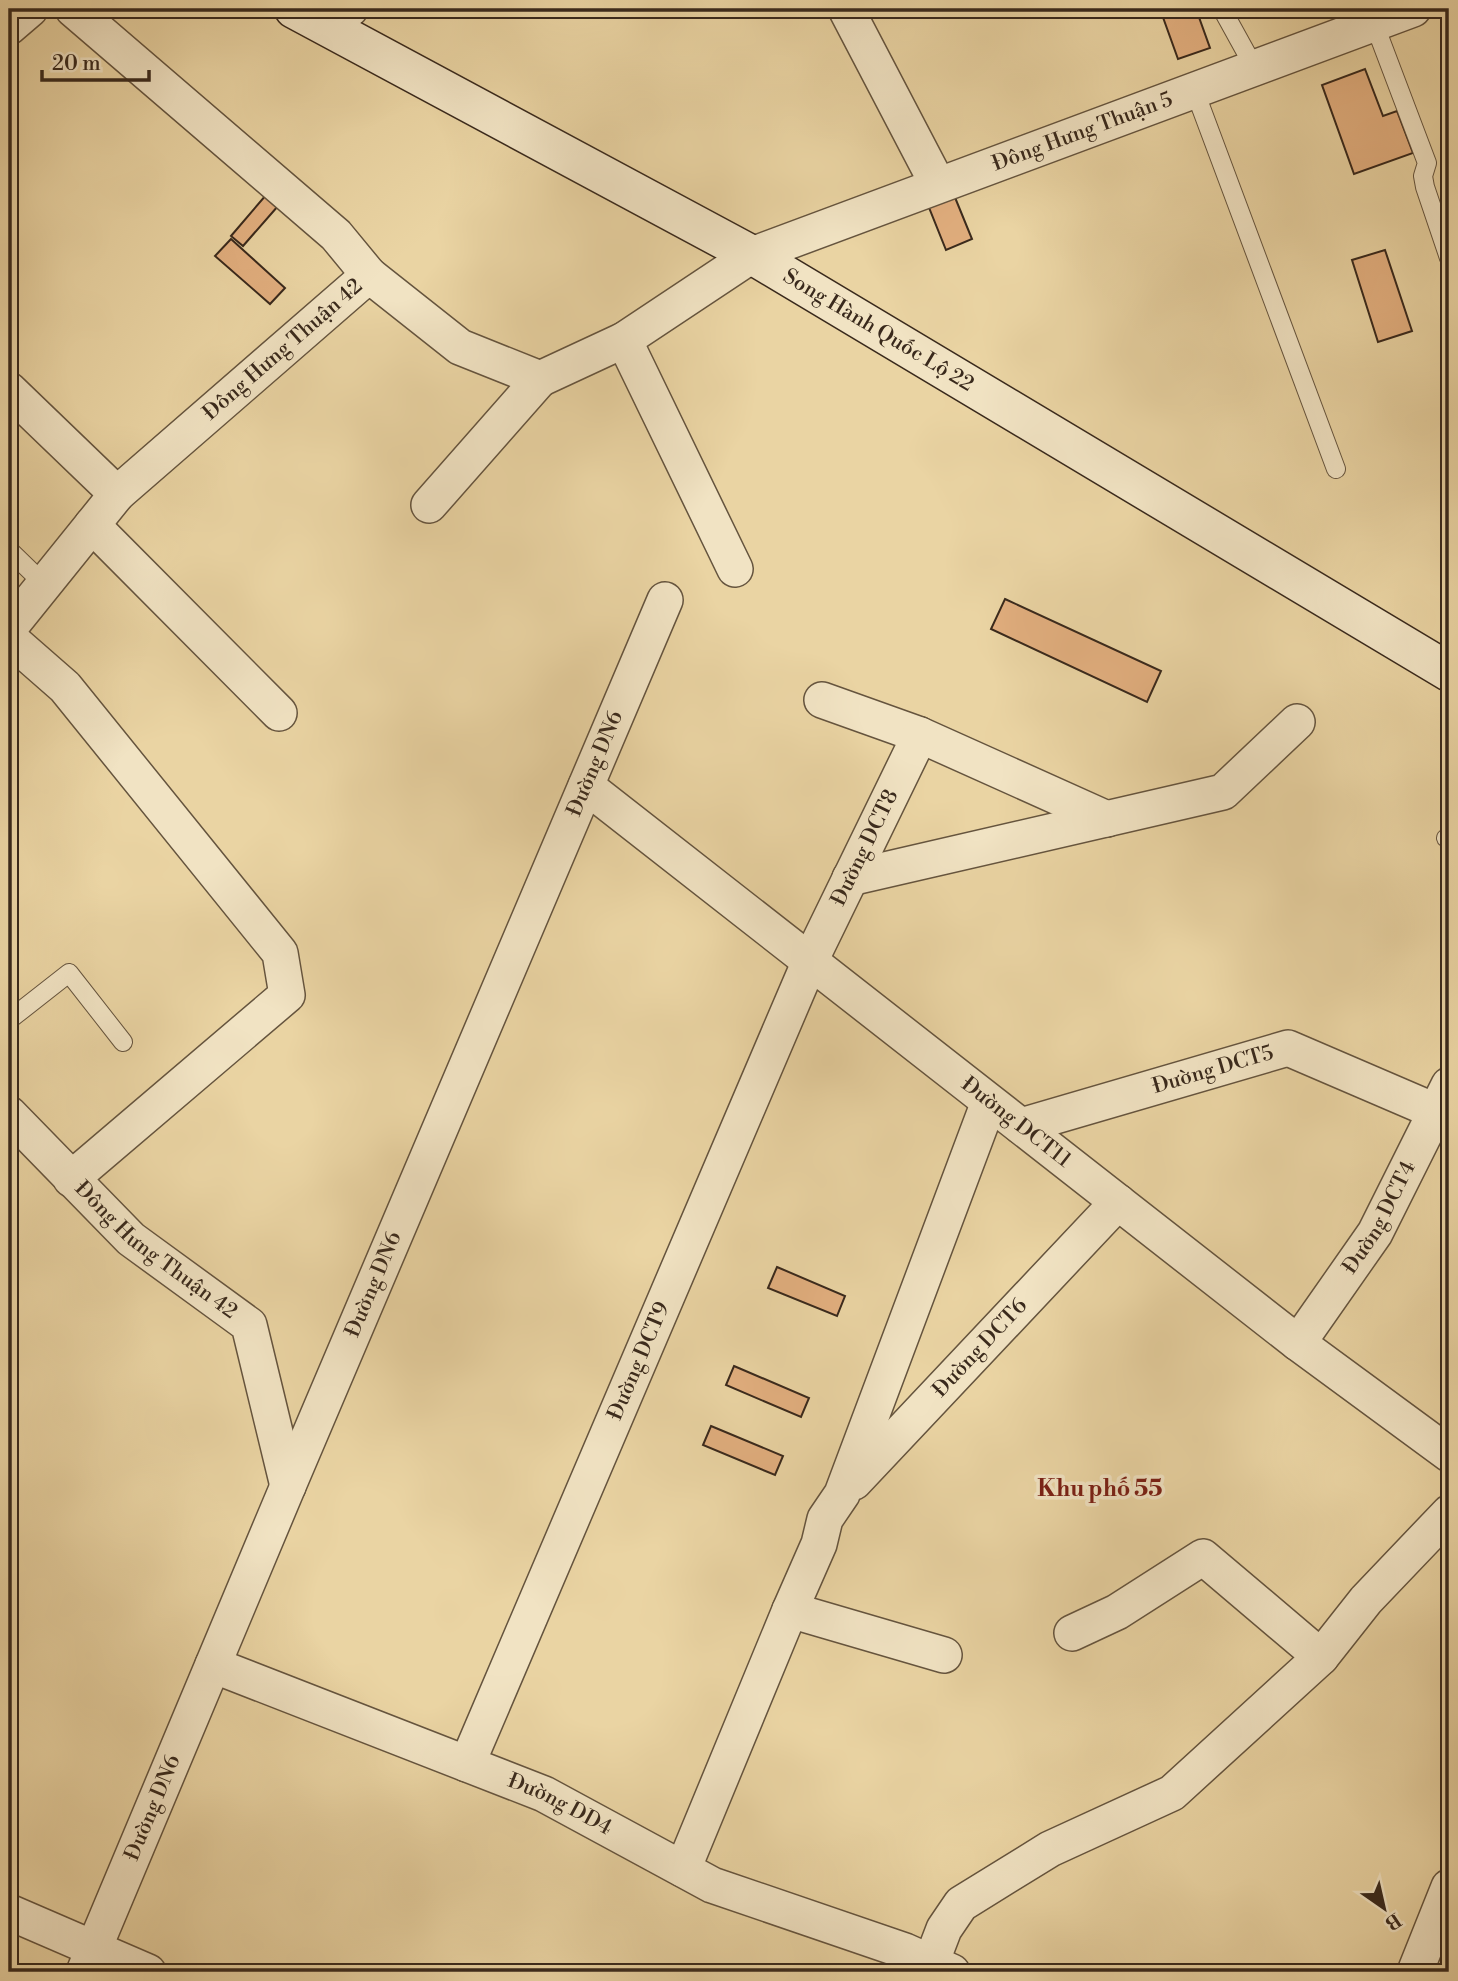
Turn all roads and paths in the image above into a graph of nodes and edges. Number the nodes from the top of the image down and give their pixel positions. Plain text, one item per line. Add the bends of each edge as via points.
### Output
1 (30, 9) edge
2 (73, 9) edge
3 (845, 9) edge
4 (1222, 9) edge
5 (1413, 9) edge
6 (322, 14) edge
7 (1374, 23) junction
8 (9, 27) edge
9 (1254, 67) junction
10 (1194, 89) junction
11 (938, 185) junction
12 (752, 255) junction
13 (1449, 258) edge
14 (369, 275) junction
15 (624, 340) junction
16 (540, 379) junction
17 (9, 390) edge
18 (1336, 469) dead end
19 (117, 494) junction
20 (429, 505) dead end
21 (92, 525) junction
22 (9, 550) edge
23 (735, 569) dead end
24 (44, 584) junction
25 (665, 600) dead end
26 (9, 628) edge
27 (9, 638) edge
28 (1449, 672) edge
29 (822, 700) dead end
30 (279, 713) dead end
31 (1297, 722) dead end
32 (920, 735) junction
33 (586, 786) junction
34 (1107, 819) junction
35 (850, 878) junction
36 (810, 961) junction
37 (9, 1020) edge
38 (123, 1042) dead end
39 (1443, 1099) edge
40 (989, 1102) junction
41 (9, 1114) edge
42 (1021, 1126) junction
43 (71, 1179) junction
44 (1118, 1202) junction
45 (1298, 1343) junction
46 (1449, 1454) edge
47 (288, 1486) junction
48 (842, 1494) junction
49 (1449, 1513) edge
50 (790, 1610) junction
51 (1072, 1633) dead end
52 (944, 1655) dead end
53 (1321, 1657) junction
54 (213, 1665) junction
55 (467, 1764) junction
56 (683, 1869) junction
57 (1449, 1887) edge
58 (9, 1912) edge
59 (89, 1960) edge
60 (921, 1965) edge
61 (148, 1972) edge
62 (1415, 1972) edge

1 - 8 street
2 - 14 street via 336,236
3 - 11 street
4 - 9 lane
5 - 7 street, Đông Hưng Thuận 5
6 - 12 street, Song Hành Quốc Lộ 22
7 - 9 street, Đông Hưng Thuận 5
7 - 13 lane via 1427,163 1425,187
9 - 10 street, Đông Hưng Thuận 5
10 - 11 street, Đông Hưng Thuận 5
10 - 18 lane
11 - 12 street, Đông Hưng Thuận 5
12 - 15 street
12 - 28 street, Song Hành Quốc Lộ 22
14 - 16 street, Đông Hưng Thuận 42 via 460,347
14 - 19 street, Đông Hưng Thuận 42
15 - 16 street
15 - 23 street
16 - 20 street
17 - 19 street
19 - 21 street, Đông Hưng Thuận 42
21 - 24 street, Đông Hưng Thuận 42
21 - 30 street
22 - 24 lane
24 - 26 street, Đông Hưng Thuận 42
25 - 33 street, Đường DN6
27 - 43 street via 65,687 280,953 287,995
29 - 32 street
31 - 34 street via 1223,792
32 - 34 street
32 - 35 street, Đường DCT8
33 - 36 street, Đường DCT11
33 - 47 street, Đường DN6
34 - 35 street
35 - 36 street, Đường DCT8
36 - 40 street, Đường DCT11
36 - 55 street, Đường DCT9
37 - 38 lane via 69,973
39 - 42 street, Đường DCT5 via 1288,1048
39 - 45 street, Đường DCT4 via 1375,1233
40 - 42 street, Đường DCT11
40 - 48 street
41 - 43 street, Đông Hưng Thuận 42
42 - 44 street, Đường DCT11
43 - 47 street, Đông Hưng Thuận 42 via 131,1239 249,1325
44 - 45 street, Đường DCT11
44 - 48 street, Đường DCT6
45 - 46 street, Đường DCT11
47 - 54 street, Đường DN6
48 - 50 street via 825,1519
49 - 53 street via 1366,1600
50 - 52 street
50 - 56 street
51 - 53 street via 1117,1612 1203,1558
53 - 60 street via 1172,1793 1050,1849 961,1904
54 - 55 street, Đường DD4
54 - 59 street, Đường DN6
55 - 56 street, Đường DD4 via 544,1794
56 - 60 street, Đường DD4 via 712,1885
57 - 62 street
58 - 59 street
59 - 61 street

